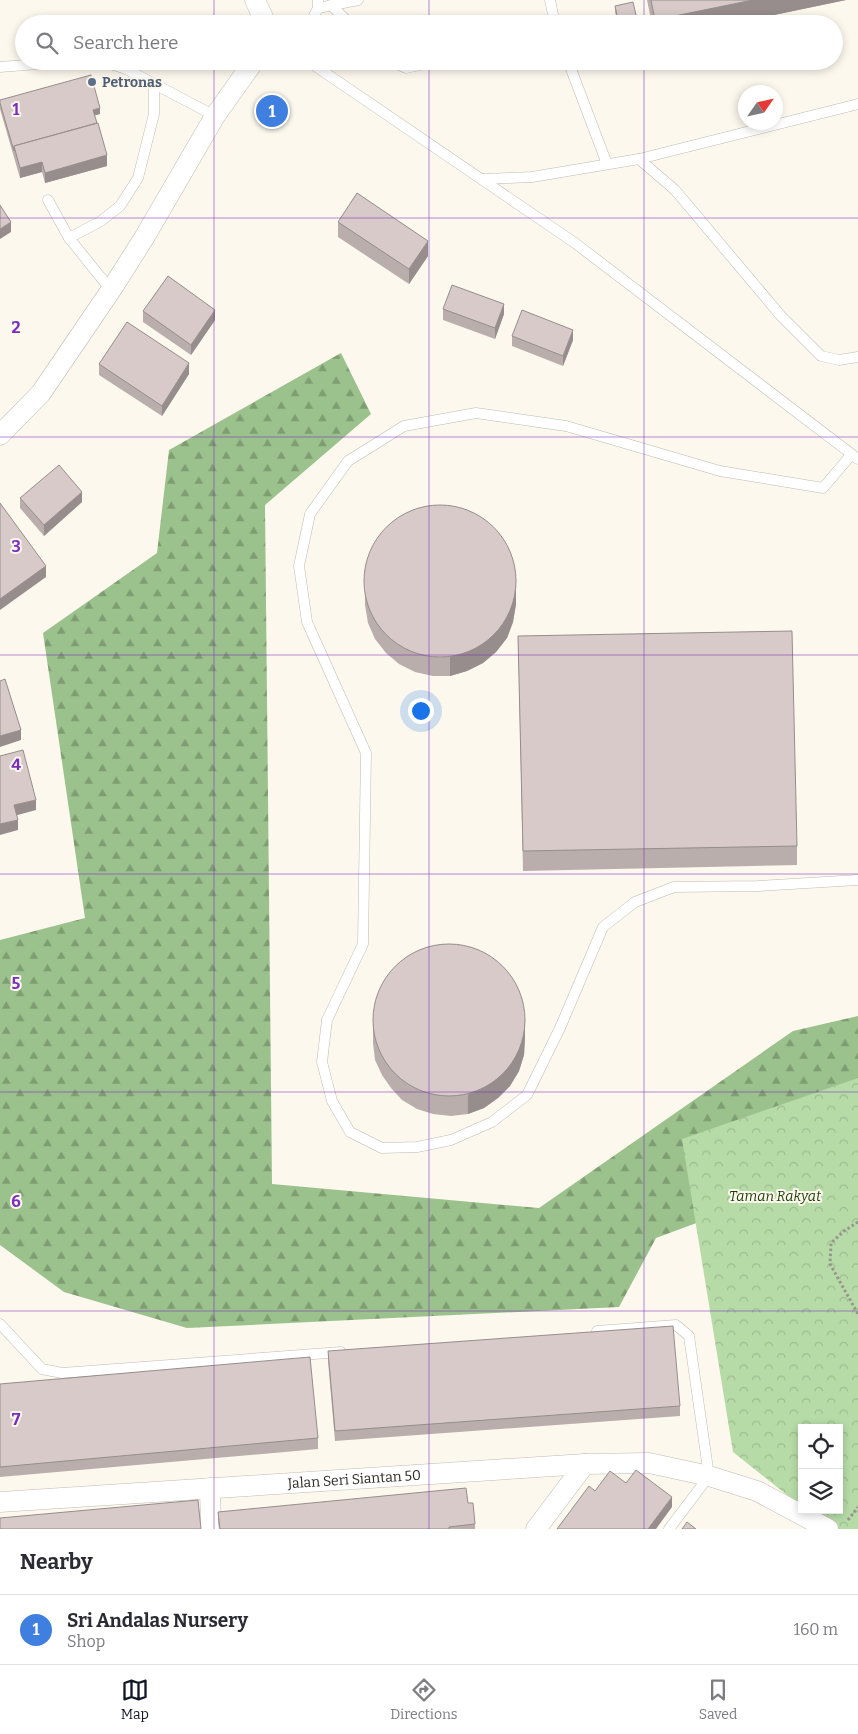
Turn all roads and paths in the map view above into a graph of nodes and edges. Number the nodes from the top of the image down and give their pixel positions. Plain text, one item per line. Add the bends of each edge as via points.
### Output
1 (255, 0) edge
2 (358, 0) edge
3 (550, 0) edge
4 (318, 4) edge
5 (331, 5) junction
6 (262, 15) edge
7 (341, 15) edge
8 (553, 15) edge
9 (15, 66) edge
10 (0, 67) edge
11 (128, 70) edge
12 (248, 70) edge
13 (321, 70) edge
14 (571, 70) edge
15 (154, 84) junction
16 (858, 104) edge
17 (215, 116) junction
18 (639, 159) junction
19 (607, 164) junction
20 (482, 179) junction
21 (48, 200) dead end
22 (69, 238) junction
23 (112, 290) junction
24 (858, 357) edge
25 (0, 435) edge
26 (855, 457) edge
27 (858, 880) edge
28 (858, 1222) edge
29 (858, 1314) edge
30 (0, 1324) edge
31 (588, 1332) edge
32 (348, 1352) edge
33 (585, 1464) junction
34 (709, 1476) junction
35 (210, 1488) junction
36 (0, 1502) edge
37 (211, 1529) edge
38 (536, 1529) edge
39 (668, 1529) edge
40 (828, 1529) edge

1 - 6 street
2 - 5 lane
3 - 8 lane
4 - 5 lane
5 - 7 lane
9 - 10 lane
11 - 15 lane
12 - 17 street
13 - 20 lane
14 - 19 lane
15 - 17 lane
15 - 22 lane via 154,114 138,178 120,206 101,221
16 - 18 lane
17 - 23 street
18 - 19 lane
18 - 24 lane via 675,190 781,316 821,356 839,360
19 - 20 lane via 532,177
20 - 26 lane via 575,243
21 - 22 lane
22 - 23 lane
23 - 25 street via 41,393
26 - 27 lane via 823,488 720,471 566,426 476,413 404,426 348,461 310,514 299,566 307,622 366,753 363,944 327,1020 322,1062 332,1101 350,1132 382,1148 417,1147 451,1140 492,1122 528,1095 603,927 635,902 674,887
28 - 29 path via 831,1243 830,1264
30 - 32 lane via 42,1370 62,1373
31 - 34 lane via 676,1325 689,1336
33 - 34 street, Jalan Seri Siantan 50 via 649,1463
33 - 35 street, Jalan Seri Siantan 50
33 - 38 street
34 - 39 lane
34 - 40 street, Jalan Seri Siantan 50 via 756,1491
35 - 36 street, Jalan Seri Siantan 50
35 - 37 street

